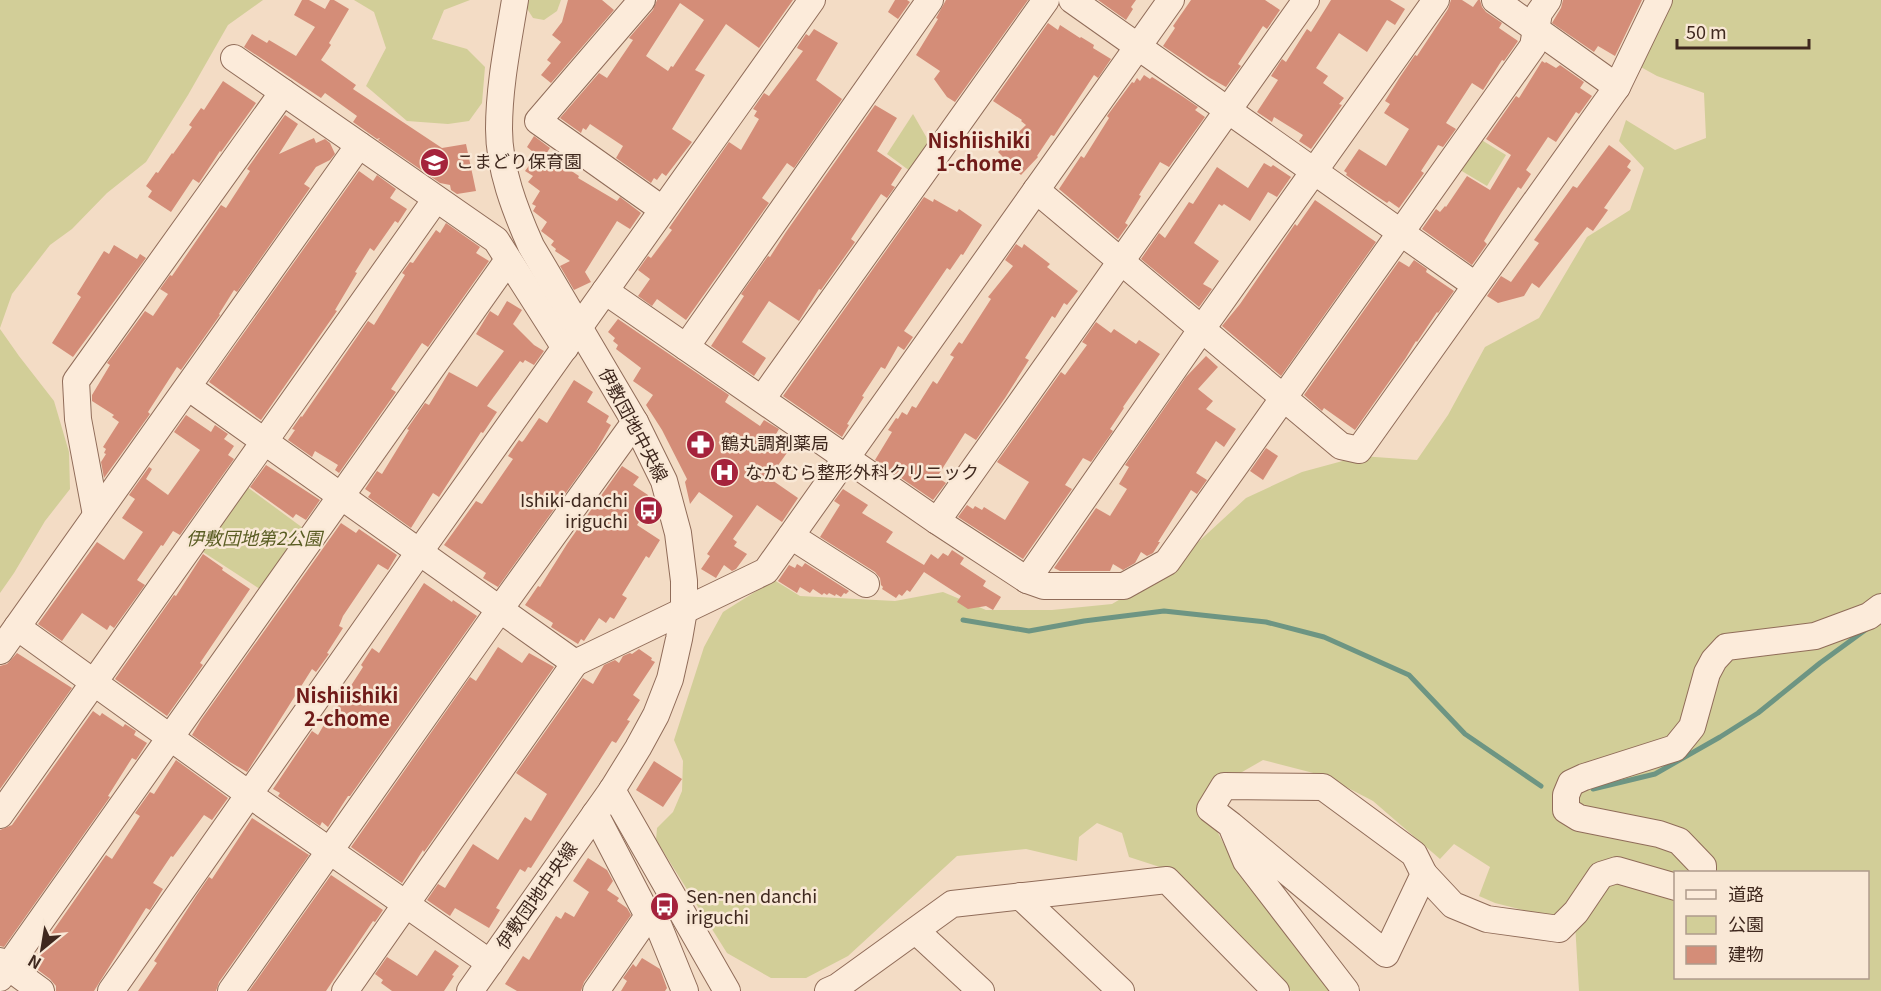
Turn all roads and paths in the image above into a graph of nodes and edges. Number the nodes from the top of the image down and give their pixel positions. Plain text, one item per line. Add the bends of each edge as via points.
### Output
1 (515, 0) edge
2 (642, 0) edge
3 (812, 0) edge
4 (930, 0) edge
5 (1046, 0) edge
6 (1072, 0) edge
7 (1171, 0) edge
8 (1306, 0) edge
9 (1436, 0) edge
10 (1495, 0) edge
11 (1548, 0) edge
12 (1659, 0) edge
13 (1536, 30) junction
14 (1138, 46) junction
15 (234, 58) dead end
16 (1617, 87) junction
17 (283, 92) junction
18 (1227, 109) junction
19 (359, 145) junction
20 (1315, 172) junction
21 (1036, 190) junction
22 (436, 199) junction
23 (662, 209) junction
24 (1400, 232) junction
25 (508, 260) junction
26 (1121, 262) junction
27 (1475, 285) junction
28 (605, 291) junction
29 (1202, 330) junction
30 (572, 338) junction
31 (686, 348) junction
32 (188, 387) junction
33 (1283, 398) junction
34 (762, 399) junction
35 (635, 422) junction
36 (264, 441) junction
37 (846, 458) junction
38 (341, 495) junction
39 (96, 515) junction
40 (937, 521) junction
41 (791, 536) junction
42 (420, 551) junction
43 (1027, 580) junction
44 (866, 584) dead end
45 (1881, 607) edge
46 (500, 609) junction
47 (684, 610) junction
48 (17, 627) junction
49 (0, 651) edge
50 (575, 663) junction
51 (94, 682) junction
52 (171, 737) junction
53 (612, 790) junction
54 (250, 795) junction
55 (595, 814) junction
56 (0, 815) edge
57 (1231, 825) junction
58 (330, 851) junction
59 (1703, 871) edge
60 (1424, 874) junction
61 (1674, 886) edge
62 (1020, 896) junction
63 (407, 904) junction
64 (648, 916) junction
65 (916, 931) junction
66 (490, 963) junction
67 (3, 969) edge
68 (835, 990) edge
69 (41, 991) edge
70 (111, 991) edge
71 (231, 991) edge
72 (345, 991) edge
73 (470, 991) edge
74 (596, 991) edge
75 (685, 991) edge
76 (727, 991) edge
77 (981, 991) edge
78 (1121, 991) edge
79 (1276, 991) edge
80 (1346, 991) edge

1 - 30 street, 伊敷団地中央線 via 500,96 504,168 517,215
2 - 23 street via 538,121
3 - 23 street
4 - 31 street
5 - 34 street
6 - 14 street
7 - 14 street
8 - 18 street
9 - 20 street
10 - 13 street
11 - 13 street via 1539,13
12 - 16 street
13 - 16 street
13 - 24 street via 1533,46
14 - 18 street
14 - 21 street
15 - 17 street
16 - 27 street
17 - 19 street
17 - 39 street via 76,381 78,419
18 - 20 street
18 - 26 street
19 - 22 street
19 - 32 street
20 - 24 street
20 - 29 street
21 - 26 street
21 - 37 street
22 - 25 street via 496,240
22 - 36 street
23 - 28 street
24 - 27 street
24 - 33 street
25 - 30 street
25 - 38 street
26 - 29 street
26 - 40 street
27 - 33 street via 1359,450 1341,446
28 - 30 street
28 - 31 street
29 - 33 street
29 - 43 street
30 - 35 street, 伊敷団地中央線
30 - 42 street
31 - 34 street
32 - 36 street
32 - 39 street
33 - 43 street via 1167,562 1124,586 1044,586
34 - 37 street
35 - 46 street
35 - 47 street, 伊敷団地中央線 via 664,481 678,533
36 - 38 street
36 - 51 street
37 - 40 street
37 - 41 street
38 - 42 street
38 - 52 street
39 - 48 street
40 - 43 street
41 - 44 street
41 - 47 street via 766,572
42 - 46 street
42 - 54 street
45 - 59 street via 1869,616 1815,636 1726,647 1707,673 1692,727 1674,748 1571,783 1566,810 1580,818 1678,841
46 - 50 street
46 - 58 street
47 - 50 street
47 - 53 street, 伊敷団地中央線 via 670,679 656,715
48 - 49 street
48 - 51 street
50 - 63 street
51 - 52 street
51 - 56 street
52 - 54 street
52 - 67 street
53 - 55 street, 伊敷団地中央線
53 - 76 street
54 - 58 street
54 - 70 street
55 - 64 street
55 - 66 street, 伊敷団地中央線
57 - 60 street via 1210,809 1224,786 1323,787 1414,854
57 - 60 street via 1386,954
57 - 80 street via 1246,861
58 - 63 street
58 - 71 street
60 - 61 street via 1453,905 1487,919 1559,929 1576,912 1601,874 1617,870
62 - 65 street via 952,904
62 - 78 street
62 - 79 street via 1167,880
63 - 66 street
63 - 72 street
64 - 74 street
64 - 75 street via 659,927
65 - 68 street
65 - 77 street
66 - 73 street, 伊敷団地中央線
67 - 69 street

